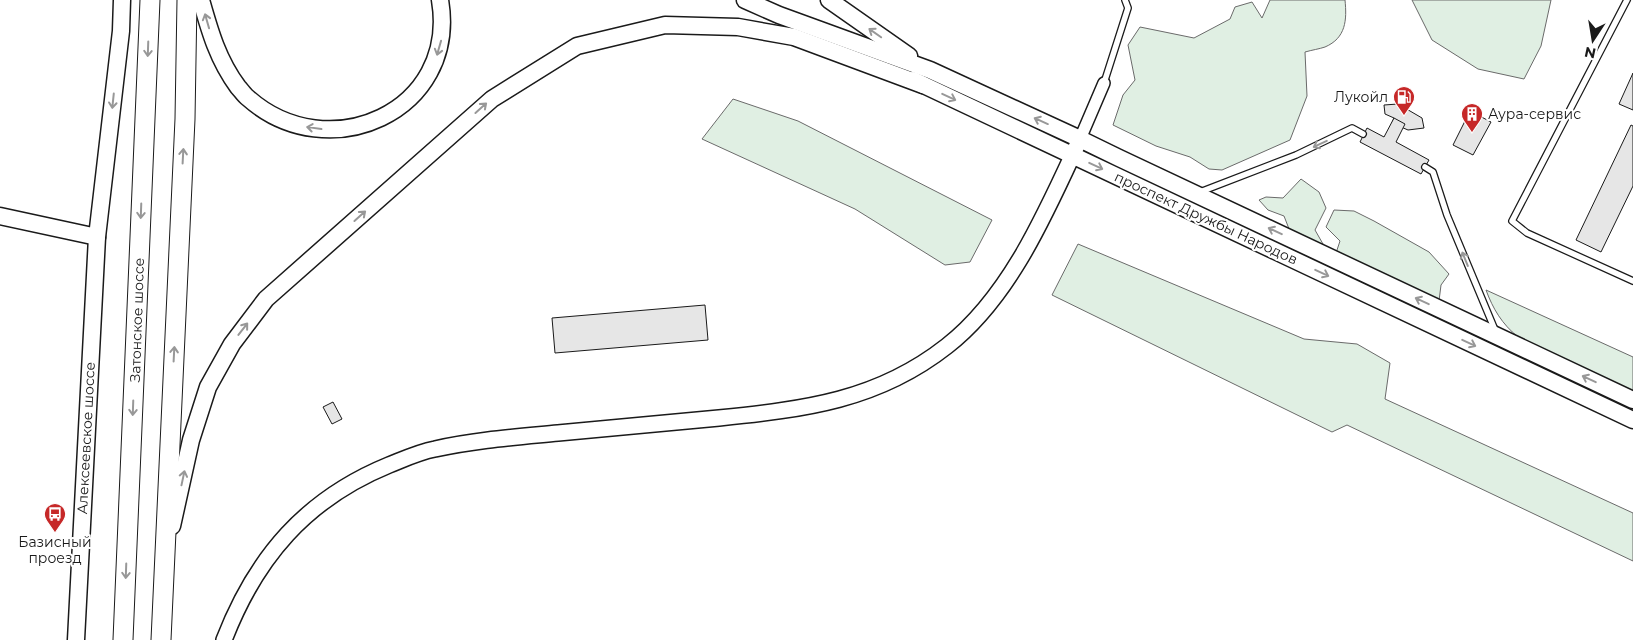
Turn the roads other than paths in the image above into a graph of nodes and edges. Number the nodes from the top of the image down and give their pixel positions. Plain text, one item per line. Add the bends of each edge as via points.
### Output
1 (122, 0) edge
2 (150, 0) edge
3 (187, 0) edge
4 (201, 0) edge
5 (440, 0) edge
6 (746, 0) edge
7 (829, 0) edge
8 (1125, 0) edge
9 (1626, 0) edge
10 (926, 78) junction
11 (1104, 83) joint
12 (1363, 134) dead end
13 (1080, 139) junction
14 (1073, 155) junction
15 (1425, 167) dead end
16 (1196, 193) junction
17 (0, 216) edge
18 (97, 237) junction
19 (1633, 281) edge
20 (1497, 336) junction
21 (1633, 400) edge
22 (1633, 420) edge
23 (165, 560) junction
24 (76, 640) edge
25 (123, 640) edge
26 (161, 640) edge
27 (224, 640) edge

1 -> 18 main road, Алексеевское шоссе
2 -> 25 main road, Затонское шоссе
23 -> 3 main road
5 -> 4 main road via 441,43 435,62 422,85 403,106 372,122 347,128 318,129 271,115 247,98 230,75 214,43
6 - 10 main road, проспект Дружбы Народов
10 -> 7 main road
8 - 11 lane via 1128,8
9 - 19 lane via 1512,221 1527,233
13 -> 10 main road, проспект Дружбы Народов
10 -> 14 main road, проспект Дружбы Народов
23 -> 10 main road via 191,440 208,387 232,344 266,299 492,98 577,46 665,25 738,26 794,37
11 - 13 street
12 -> 16 lane via 1352,128 1296,156
13 - 14 street
13 - 16 main road, проспект Дружбы Народов
14 -> 22 main road, проспект Дружбы Народов
14 - 27 street via 1045,213 1003,284 969,327 922,364 865,392 825,403 772,412 462,444 405,458 373,472 318,505 278,543 234,615
20 -> 15 lane via 1447,215 1434,172
20 -> 16 main road, проспект Дружбы Народов
17 - 18 main road
18 - 24 main road, Алексеевское шоссе
21 -> 20 main road, проспект Дружбы Народов
23 - 26 main road

